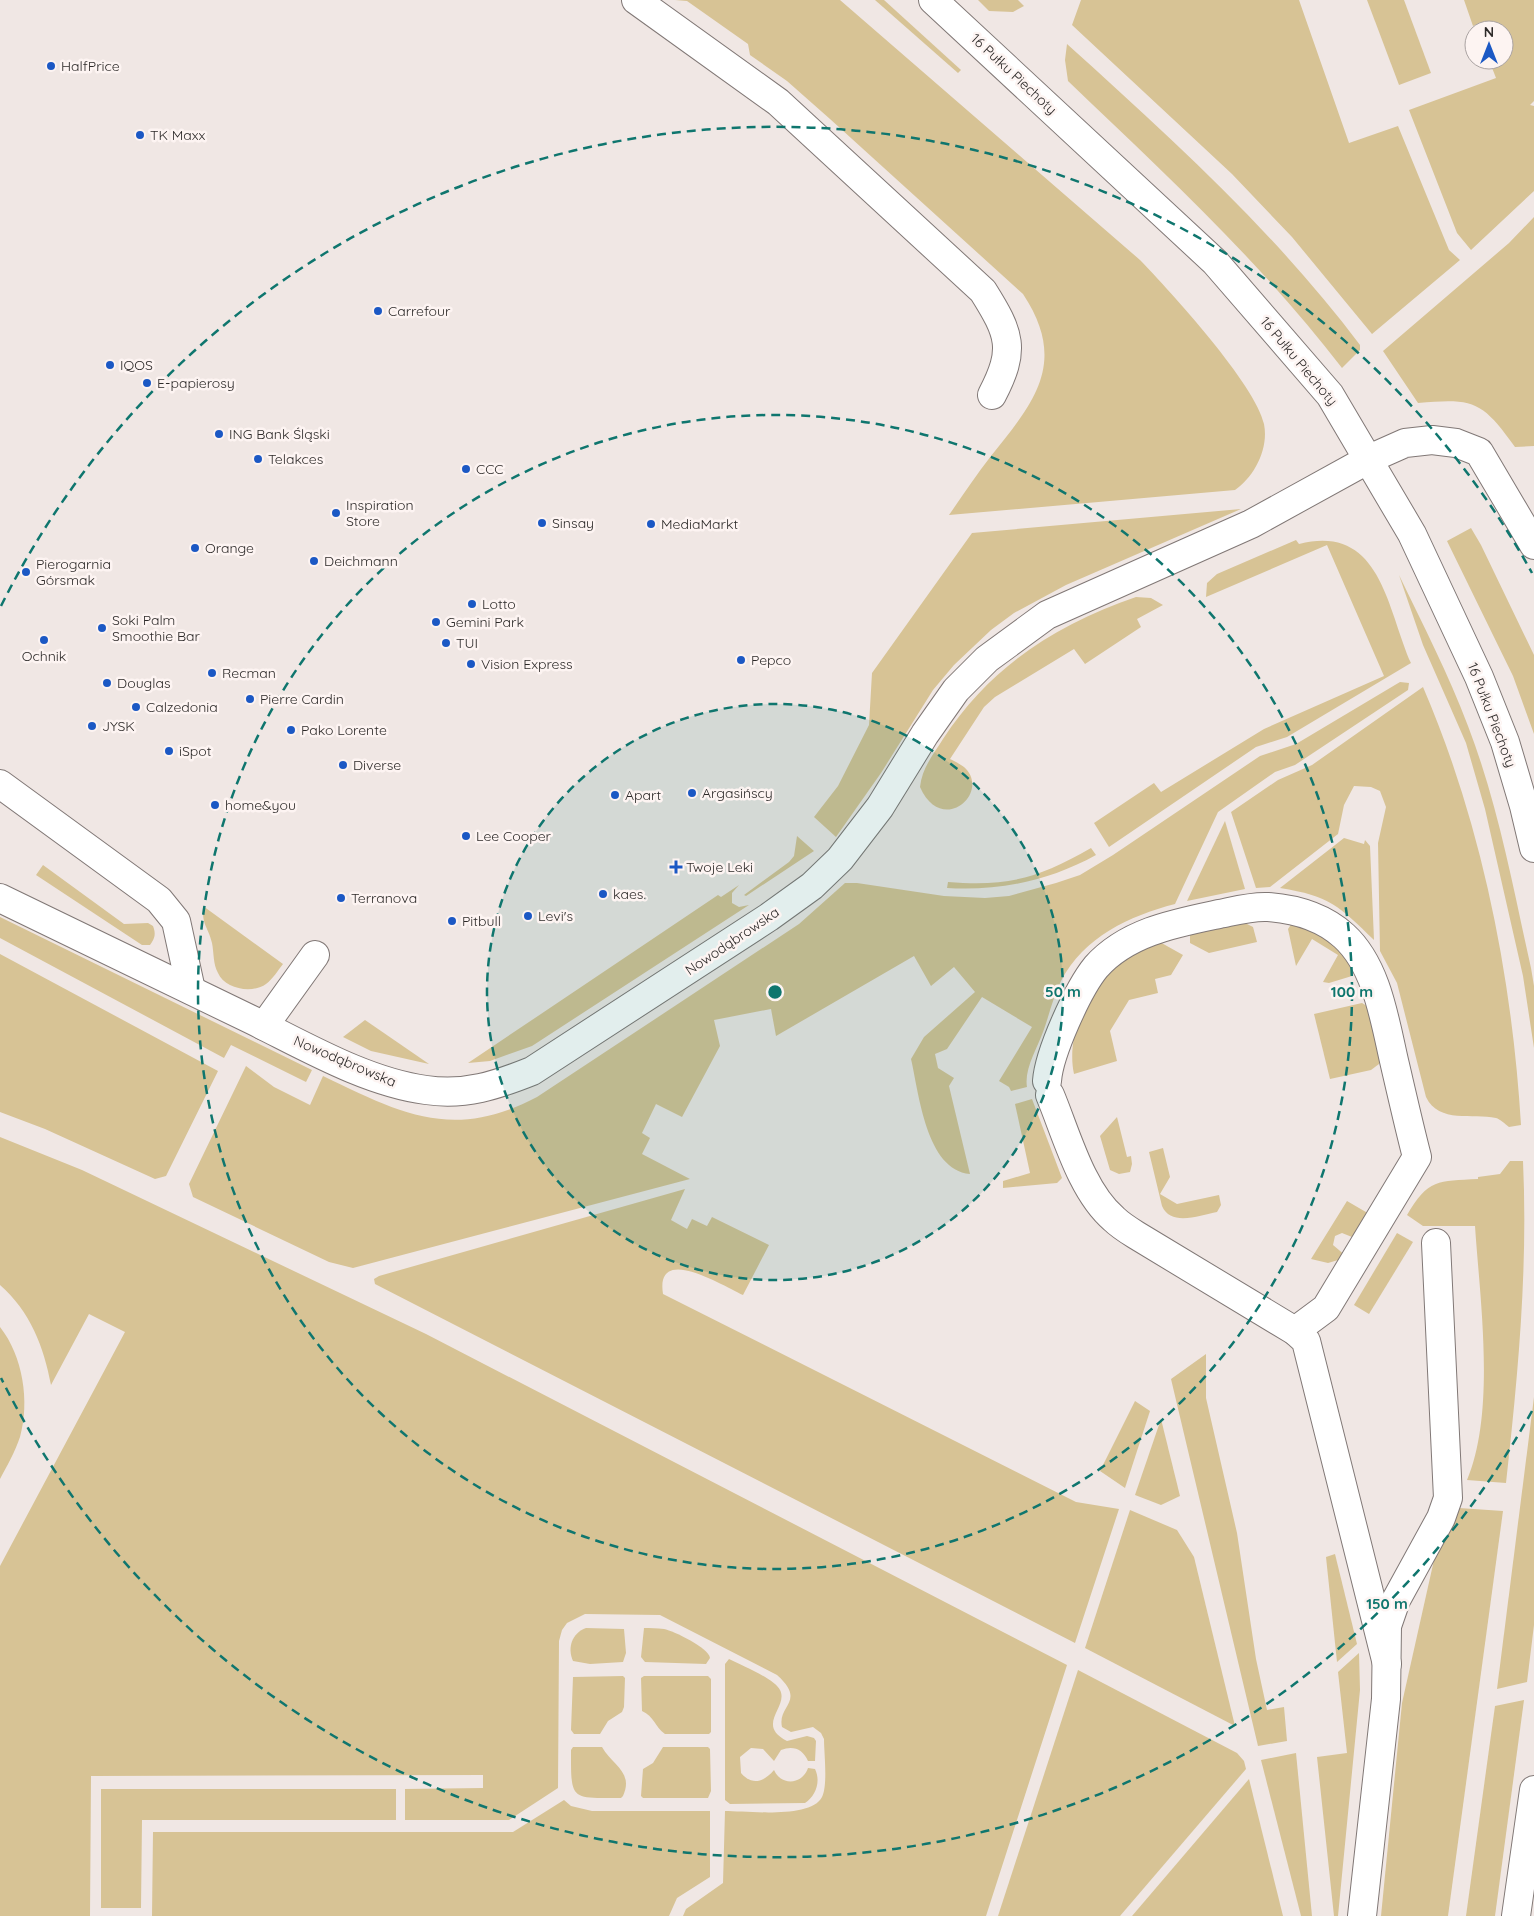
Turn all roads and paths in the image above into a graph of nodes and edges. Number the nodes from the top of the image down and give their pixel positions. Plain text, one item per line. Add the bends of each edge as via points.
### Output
1 (636, 0) edge
2 (933, 0) edge
3 (992, 394) dead end
4 (1369, 459) junction
5 (1534, 545) edge
6 (0, 784) edge
7 (1534, 848) edge
8 (0, 898) edge
9 (315, 955) dead end
10 (191, 990) junction
11 (264, 1026) junction
12 (1436, 1243) dead end
13 (1294, 1331) junction
14 (1387, 1664) junction
15 (1534, 1790) edge
16 (1362, 1916) edge
17 (1516, 1916) edge

1 - 3 street via 778,102 983,291 1002,325 1007,342 1004,370
2 - 4 street, 16 Pułku Piechoty via 1215,262 1330,395
4 - 5 street, Nowodąbrowska via 1405,443 1432,440 1456,443 1479,452
4 - 7 street, 16 Pułku Piechoty via 1412,534 1479,677 1505,742
4 - 11 street, Nowodąbrowska via 1251,524 1046,615 1014,637 956,690 880,807 840,859 812,886 532,1071 492,1087 427,1091 393,1084
6 - 10 street via 160,900 176,921
8 - 10 street, Nowodąbrowska
9 - 11 street
10 - 11 street, Nowodąbrowska
12 - 14 street via 1448,1498 1443,1514 1391,1611 1387,1626
13 - 13 street via 1326,1308 1417,1157 1380,1004 1370,975 1357,953 1329,924 1306,914 1266,907 1176,923 1138,937 1117,949 1096,967 1081,989 1050,1063 1048,1088 1085,1180 1113,1218
13 - 14 street via 1306,1341
14 - 16 street
15 - 17 street

